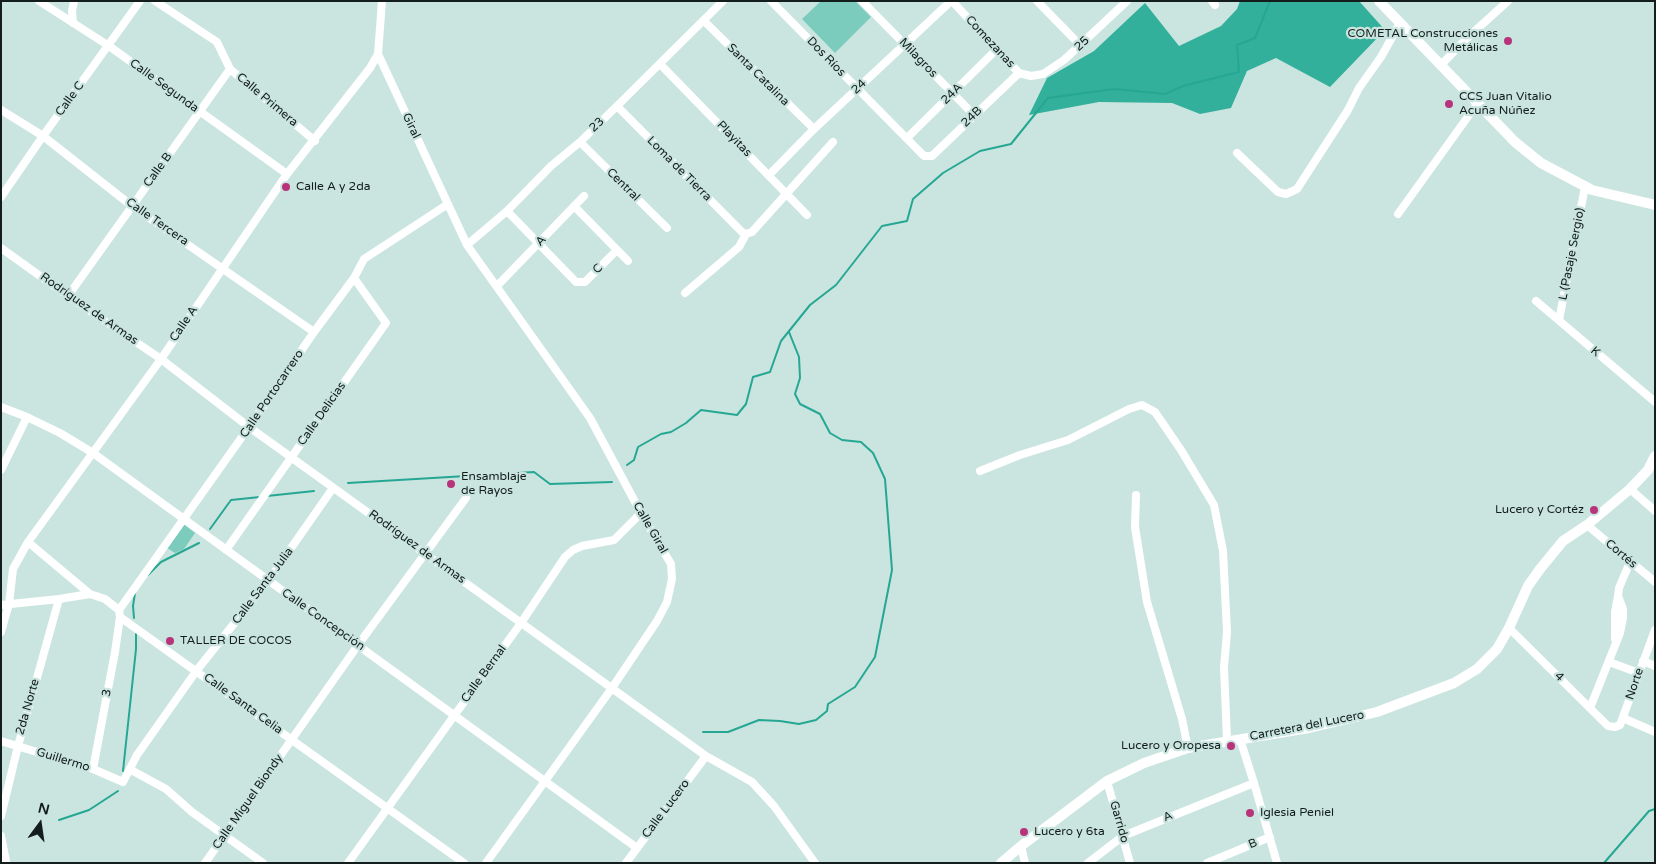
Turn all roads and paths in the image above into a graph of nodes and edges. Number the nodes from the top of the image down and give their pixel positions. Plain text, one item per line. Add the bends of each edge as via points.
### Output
1 (39, 1) edge
2 (74, 1) edge
3 (140, 1) edge
4 (154, 1) edge
5 (382, 1) edge
6 (724, 1) edge
7 (771, 1) edge
8 (862, 1) edge
9 (951, 1) edge
10 (1037, 1) edge
11 (1127, 1) edge
12 (1379, 1) edge
13 (1508, 1) edge
14 (704, 21) junction
15 (73, 23) junction
16 (1400, 23) junction
17 (905, 44) junction
18 (109, 46) junction
19 (1080, 46) junction
20 (997, 49) junction
21 (378, 54) junction
22 (660, 64) junction
23 (1440, 65) junction
24 (230, 68) junction
25 (1019, 73) junction
26 (1031, 76) joint
27 (857, 90) junction
28 (952, 93) junction
29 (1477, 104) junction
30 (617, 106) junction
31 (1, 110) edge
32 (200, 112) junction
33 (974, 115) junction
34 (814, 129) junction
35 (43, 136) junction
36 (906, 138) junction
37 (315, 140) junction
38 (580, 142) junction
39 (833, 142) dead end
40 (1237, 153) dead end
41 (924, 156) joint
42 (287, 174) junction
43 (769, 175) junction
44 (1585, 187) junction
45 (786, 194) junction
46 (584, 196) dead end
47 (1, 197) edge
48 (448, 204) junction
49 (1655, 205) edge
50 (132, 206) junction
51 (574, 206) junction
52 (507, 211) junction
53 (1398, 214) dead end
54 (807, 215) dead end
55 (667, 228) dead end
56 (744, 233) junction
57 (538, 244) junction
58 (467, 245) junction
59 (1, 248) edge
60 (617, 250) junction
61 (628, 262) dead end
62 (222, 267) junction
63 (354, 278) junction
64 (497, 286) junction
65 (685, 293) dead end
66 (68, 296) junction
67 (1536, 301) dead end
68 (1559, 320) junction
69 (314, 332) junction
70 (161, 359) junction
71 (1655, 402) edge
72 (1, 407) edge
73 (27, 417) junction
74 (249, 427) junction
75 (93, 452) junction
76 (1655, 456) edge
77 (292, 457) junction
78 (1, 470) edge
79 (980, 471) dead end
80 (333, 488) junction
81 (1630, 489) junction
82 (1136, 495) dead end
83 (466, 498) dead end
84 (1655, 511) edge
85 (641, 514) junction
86 (184, 519) junction
87 (1587, 525) junction
88 (28, 542) junction
89 (226, 550) junction
90 (427, 554) junction
91 (1630, 562) junction
92 (268, 581) junction
93 (1655, 582) edge
94 (90, 594) junction
95 (59, 599) junction
96 (5, 605) edge
97 (120, 613) junction
98 (521, 623) junction
99 (1509, 628) junction
100 (1655, 630) edge
101 (1, 632) edge
102 (358, 645) junction
103 (1643, 661) junction
104 (1608, 662) junction
105 (1655, 666) edge
106 (197, 670) junction
107 (1639, 673) junction
108 (612, 688) junction
109 (1590, 708) junction
110 (454, 715) junction
111 (1623, 718) junction
112 (1655, 732) edge
113 (292, 739) junction
114 (1240, 739) junction
115 (1227, 740) junction
116 (1, 741) edge
117 (18, 746) junction
118 (1188, 748) junction
119 (706, 756) junction
120 (93, 769) junction
121 (131, 770) junction
122 (545, 780) junction
123 (1107, 780) junction
124 (123, 782) joint
125 (1254, 782) junction
126 (388, 808) junction
127 (1, 816) edge
128 (1, 836) edge
129 (225, 836) junction
130 (1123, 836) junction
131 (1270, 837) junction
132 (1021, 846) junction
133 (637, 848) junction
134 (4, 860) edge
135 (15, 863) edge
136 (205, 863) edge
137 (263, 863) edge
138 (348, 863) edge
139 (464, 863) edge
140 (486, 863) edge
141 (626, 863) edge
142 (815, 863) edge
143 (1001, 863) edge
144 (1025, 863) edge
145 (1088, 863) edge
146 (1130, 863) edge
147 (1207, 863) edge
148 (1277, 863) edge

1 - 15 street, Calle Segunda
2 - 15 street
3 - 18 street, Calle C
4 - 24 street, Calle Primera via 217,42
5 - 21 street, Giral
6 - 14 street, 23
7 - 27 street, Dos Ríos
8 - 17 street, Milagros
9 - 17 street, 24
9 - 20 street, Comezanas
10 - 19 street
11 - 19 street, 25
12 - 16 main road
13 - 23 street
14 - 22 street, 23
14 - 34 street, Santa Catalina
15 - 18 street, Calle Segunda
16 - 23 main road
16 - 40 street via 1296,189 1286,194 1278,192
17 - 27 street, 24
17 - 28 street, Milagros
18 - 32 street, Calle Segunda
18 - 35 street, Calle C
19 - 26 street, 25 via 1042,74
20 - 25 street, Comezanas
20 - 28 street, 24A
21 - 37 street, Calle A
21 - 48 street, Giral
22 - 30 street, 23
22 - 43 street, Playitas
23 - 29 main road
24 - 32 street, Calle B
24 - 37 street, Calle Primera
25 - 26 street, Comezanas
25 - 33 street, 24B
27 - 34 street, 24
27 - 36 street, Dos Ríos
28 - 33 street, Milagros
28 - 36 street, 24A
29 - 44 main road via 1528,153
29 - 53 street
30 - 38 street, 23
30 - 56 street, Loma de Tierra
31 - 35 street, Calle Tercera
32 - 42 street, Calle Segunda
32 - 50 street, Calle B
33 - 41 street, 24B via 932,156
34 - 43 street, 24
35 - 47 street, Calle C
35 - 50 street, Calle Tercera
36 - 41 street, Dos Ríos
37 - 42 street, Calle A
38 - 52 street, 23
38 - 55 street, Central
39 - 45 street
42 - 62 street, Calle A
43 - 45 street, Playitas
44 - 49 main road
44 - 68 street, L (Pasaje Sergio)
45 - 54 street, Playitas
45 - 56 street via 752,232
46 - 51 street, A
48 - 58 street, Giral
48 - 63 street, Calle Portocarrero via 368,255
50 - 62 street, Calle Tercera
50 - 66 street, Calle B
51 - 57 street, A
51 - 60 street
52 - 57 street
52 - 58 street, 23
56 - 65 street via 738,247
57 - 60 street, C via 576,282 585,282
57 - 64 street, A
58 - 64 street, Calle Giral
59 - 66 street, Rodríguez de Armas
60 - 61 street
62 - 69 street, Calle Tercera
62 - 70 street, Calle A
63 - 69 street, Calle Portocarrero
63 - 77 street, Calle Delicias via 386,323
64 - 85 street, Calle Giral via 590,418
66 - 70 street, Rodríguez de Armas
67 - 68 street, K
68 - 71 street, K
69 - 74 street, Calle Portocarrero
70 - 74 street, Rodríguez de Armas
70 - 75 street, Calle A
72 - 73 street, Calle Concepción
73 - 75 street, Calle Concepción
73 - 78 street
74 - 77 street, Rodríguez de Armas
74 - 86 street, Calle Portocarrero
75 - 86 street, Calle Concepción
75 - 88 street, Calle A
76 - 81 main road, Carretera del Lucero via 1648,470
77 - 80 street, Rodríguez de Armas
77 - 89 street, Calle Delicias
79 - 115 street via 1068,440 1129,409 1142,405 1155,412 1214,505 1223,551
80 - 90 street, Rodríguez de Armas
80 - 92 street, Calle Santa Julia
81 - 84 street
81 - 87 main road, Carretera del Lucero
82 - 118 street via 1135,527 1147,602
83 - 90 street, Calle Miguel Biondy
85 - 98 street, Calle Bernal via 614,540 582,546 565,556
85 - 108 street, Calle Giral via 671,564 672,579 667,602 658,621
86 - 89 street, Calle Concepción
86 - 97 street, Calle Portocarrero
87 - 91 street, Cortés
87 - 99 main road, Carretera del Lucero via 1563,541 1540,569 1528,586
88 - 94 street, Calle Santa Celia
88 - 96 street, Calle A via 13,570
89 - 92 street, Calle Concepción
90 - 98 street, Rodríguez de Armas
90 - 102 street, Calle Miguel Biondy
91 - 93 street, Cortés
91 - 104 street via 1619,588 1615,646
92 - 102 street, Calle Concepción
92 - 106 street, Calle Santa Julia
94 - 95 street
94 - 97 street, Calle Santa Celia via 105,599
95 - 96 street
95 - 117 street, 2da Norte
96 - 101 street, Calle A
97 - 106 street, Calle Santa Celia
97 - 120 street, 3
98 - 108 street, Rodríguez de Armas
98 - 110 street, Calle Bernal
99 - 109 street, 4
99 - 114 main road, Carretera del Lucero via 1497,649 1477,669 1454,683 1377,712 1309,728
100 - 103 street, Norte
102 - 110 street, Calle Concepción
102 - 113 street, Calle Miguel Biondy
103 - 105 street
103 - 107 street, Norte
104 - 107 street
104 - 109 street
106 - 113 street, Calle Santa Celia
106 - 121 street, Calle Santa Julia via 137,755
107 - 111 street, Norte
108 - 119 street, Rodríguez de Armas
108 - 122 street, Calle Giral
109 - 111 street, 4 via 1608,726 1620,725
110 - 122 street, Calle Concepción
110 - 126 street, Calle Bernal
111 - 112 street
113 - 126 street, Calle Santa Celia
113 - 129 street, Calle Miguel Biondy
114 - 115 main road, Carretera del Lucero
114 - 125 street
115 - 118 main road, Carretera del Lucero
116 - 117 street, Guillermo
117 - 120 street, Guillermo
117 - 127 street, 2da Norte
118 - 123 main road, Carretera del Lucero
119 - 133 street, Calle Lucero
119 - 142 street, Rodríguez de Armas via 752,782 774,806
120 - 124 street, Guillermo
121 - 124 street, Calle Santa Julia
121 - 129 street via 166,789
122 - 133 street, Calle Concepción
122 - 140 street, Calle Giral
123 - 130 street, Garrido
123 - 132 main road, Carretera del Lucero
125 - 130 street, A
125 - 131 street
126 - 138 street, Calle Bernal
126 - 139 street, Calle Santa Celia
128 - 134 street
129 - 136 street, Calle Miguel Biondy
129 - 137 street
130 - 145 street, A
130 - 146 street, Garrido
131 - 147 street, B
131 - 148 street
132 - 143 main road, Carretera del Lucero
132 - 144 street
133 - 141 street, Calle Lucero
134 - 135 street

